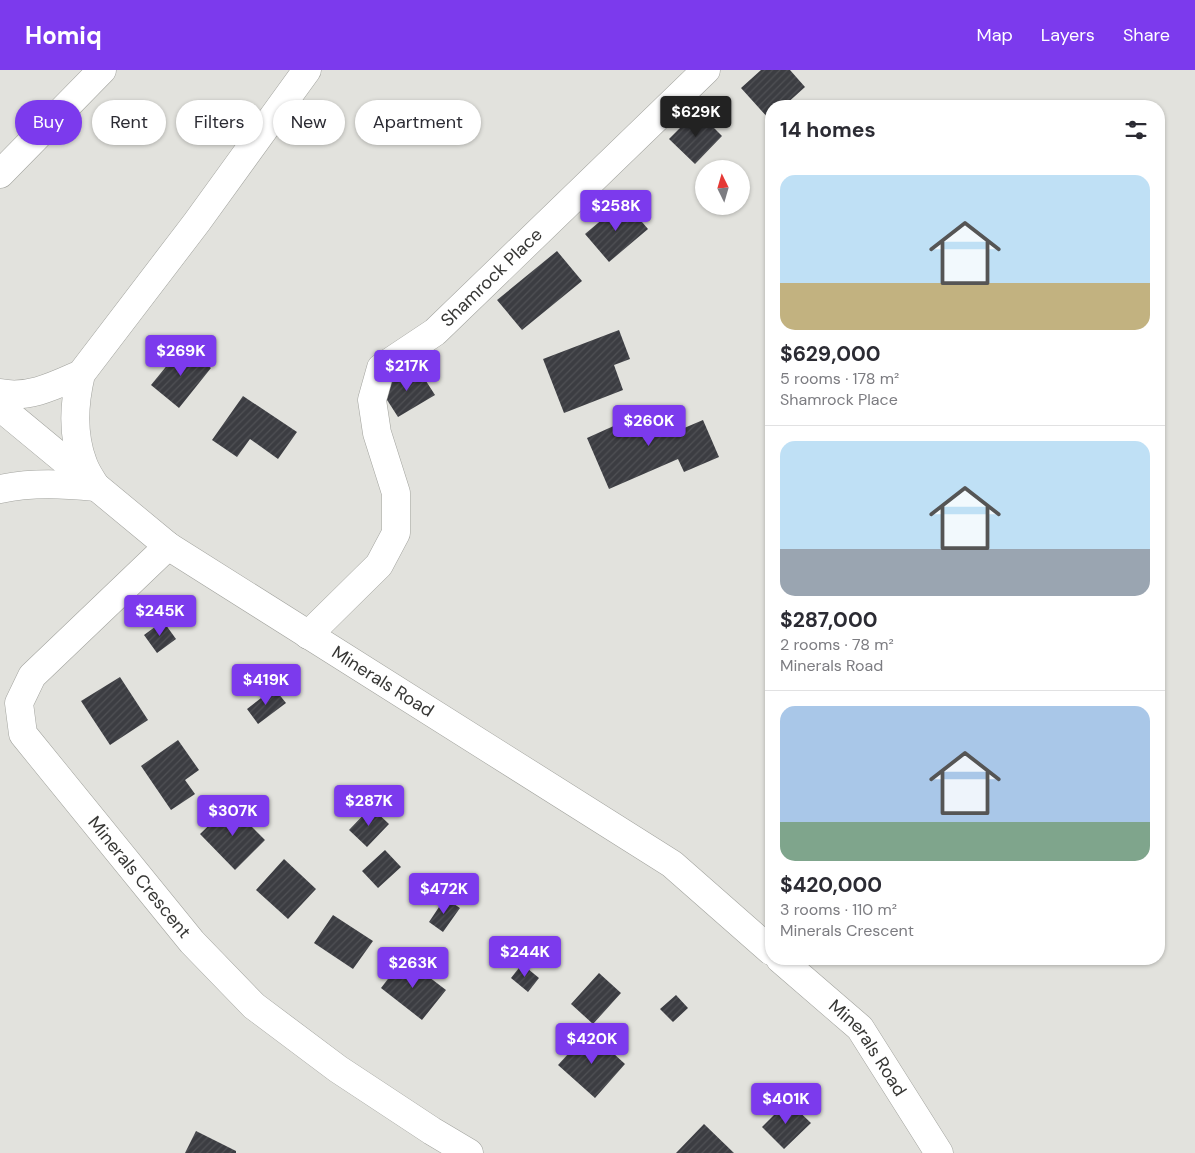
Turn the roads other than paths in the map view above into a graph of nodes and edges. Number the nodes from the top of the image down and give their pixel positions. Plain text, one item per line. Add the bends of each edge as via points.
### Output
1 (102, 70) edge
2 (307, 70) edge
3 (706, 70) edge
4 (0, 174) edge
5 (82, 374) junction
6 (0, 393) edge
7 (0, 407) edge
8 (96, 487) junction
9 (0, 489) edge
10 (168, 546) junction
11 (308, 635) junction
12 (765, 946) edge
13 (787, 965) edge
14 (469, 1153) edge
15 (938, 1153) edge

1 - 4 main road
2 - 5 main road
3 - 11 main road, Shamrock Place via 435,332 381,368 372,400 377,433 396,493 396,533 379,565
5 - 6 main road via 29,394
5 - 8 main road via 75,411 78,446
7 - 8 main road, Minerals Road
8 - 9 main road via 52,484
8 - 10 main road, Minerals Road
10 - 11 main road, Minerals Road
10 - 14 main road, Minerals Crescent via 32,676 19,703 23,734 192,942 254,1006 338,1069
11 - 12 main road, Minerals Road via 672,864
13 - 15 main road, Minerals Road via 860,1028

